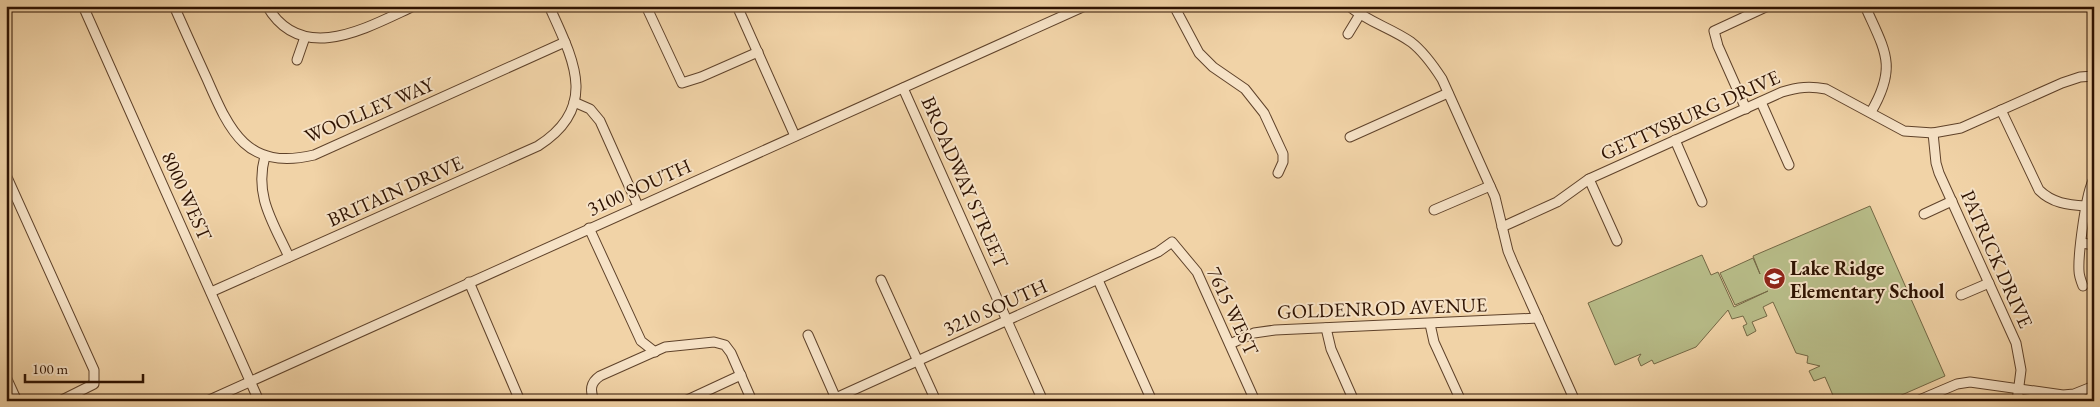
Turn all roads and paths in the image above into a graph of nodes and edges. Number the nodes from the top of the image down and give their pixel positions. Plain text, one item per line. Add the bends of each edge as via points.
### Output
1 (83, 6) edge
2 (174, 6) edge
3 (267, 6) edge
4 (414, 6) edge
5 (549, 6) edge
6 (646, 6) edge
7 (737, 6) edge
8 (1085, 6) edge
9 (1174, 6) edge
10 (1349, 6) edge
11 (1365, 6) edge
12 (1768, 6) edge
13 (1865, 6) edge
14 (1063, 11) edge
15 (1359, 15) junction
16 (1348, 34) dead end
17 (305, 37) junction
18 (565, 42) junction
19 (758, 52) junction
20 (297, 60) dead end
21 (2094, 76) edge
22 (903, 88) junction
23 (1448, 93) junction
24 (574, 102) junction
25 (1761, 102) junction
26 (1746, 109) junction
27 (2001, 110) junction
28 (1871, 112) junction
29 (1933, 133) junction
30 (795, 136) junction
31 (1350, 137) dead end
32 (1675, 140) junction
33 (265, 156) junction
34 (1788, 165) dead end
35 (1278, 173) dead end
36 (6, 175) edge
37 (1589, 179) junction
38 (2094, 179) edge
39 (1490, 186) junction
40 (1952, 201) junction
41 (1702, 202) dead end
42 (638, 206) junction
43 (2085, 206) junction
44 (1434, 210) dead end
45 (1924, 214) dead end
46 (1502, 227) junction
47 (589, 228) junction
48 (1617, 241) dead end
49 (1172, 242) joint
50 (2082, 243) junction
51 (2094, 244) edge
52 (289, 257) junction
53 (881, 280) dead end
54 (1098, 280) junction
55 (468, 282) junction
56 (1989, 283) junction
57 (2083, 286) dead end
58 (211, 292) junction
59 (1961, 295) dead end
60 (1538, 318) junction
61 (1007, 321) junction
62 (1430, 324) junction
63 (1326, 328) junction
64 (808, 335) dead end
65 (640, 341) junction
66 (1230, 344) junction
67 (655, 352) junction
68 (636, 360) junction
69 (918, 361) junction
70 (741, 376) junction
71 (6, 377) edge
72 (250, 381) junction
73 (2094, 386) edge
74 (2019, 389) junction
75 (834, 400) edge
76 (17, 401) edge
77 (60, 401) edge
78 (208, 401) edge
79 (259, 401) edge
80 (520, 401) edge
81 (594, 401) edge
82 (685, 401) edge
83 (752, 401) edge
84 (936, 401) edge
85 (1043, 401) edge
86 (1152, 401) edge
87 (1255, 401) edge
88 (1354, 401) edge
89 (1460, 401) edge
90 (1575, 401) edge
91 (1917, 401) edge
92 (2017, 401) edge

1 - 58 street, 8000 WEST
2 - 33 street, WOOLLEY WAY via 229,126 244,144
3 - 17 street via 283,25
4 - 17 street via 345,36
5 - 18 street
6 - 19 street via 682,83
7 - 19 street
8 - 14 street, 3100 SOUTH
9 - 35 street via 1199,53 1245,89 1264,113 1283,154
10 - 15 street
11 - 15 street
12 - 26 street via 1714,31
13 - 28 street via 1883,46 1887,68 1884,87
14 - 22 street, 3100 SOUTH
15 - 16 street
15 - 23 street via 1412,43 1431,63
17 - 20 street
18 - 24 street via 576,72
18 - 33 street, WOOLLEY WAY via 314,155 283,159
19 - 30 street
21 - 27 street, GETTYSBURG DRIVE via 2062,83
22 - 30 street, 3100 SOUTH
22 - 61 street, BROADWAY STREET
23 - 31 street
23 - 39 street
24 - 42 street via 590,109 600,121
24 - 52 street, BRITAIN DRIVE via 561,127 538,146
25 - 26 street, GETTYSBURG DRIVE
25 - 28 street, GETTYSBURG DRIVE via 1797,88 1812,87 1838,94
25 - 34 street
26 - 32 street, GETTYSBURG DRIVE
27 - 29 street, GETTYSBURG DRIVE via 1961,128
27 - 43 street via 2039,190 2057,202
28 - 29 street, GETTYSBURG DRIVE via 1904,131
29 - 40 street, PATRICK DRIVE via 1936,163
30 - 42 street, 3100 SOUTH
32 - 37 street, GETTYSBURG DRIVE
32 - 41 street
33 - 52 street via 263,197
36 - 77 street via 94,370 94,384
37 - 46 street, GETTYSBURG DRIVE via 1558,202
37 - 48 street
38 - 43 street
39 - 44 street
39 - 46 street
40 - 45 street
40 - 56 street, PATRICK DRIVE
42 - 47 street, 3100 SOUTH
43 - 50 street
46 - 60 street via 1508,251
47 - 55 street, 3100 SOUTH
47 - 65 street
49 - 54 street, 3210 SOUTH via 1158,252
49 - 66 street, 7615 WEST via 1197,272
50 - 51 street
50 - 57 street via 2078,268
52 - 58 street, BRITAIN DRIVE
53 - 69 street
54 - 61 street, 3210 SOUTH
54 - 86 street
55 - 72 street, 3100 SOUTH
55 - 80 street
56 - 59 street
56 - 74 street, PATRICK DRIVE via 2018,351 2022,370
58 - 72 street, 8000 WEST
60 - 62 street, GOLDENROD AVENUE
60 - 90 street
61 - 69 street, 3210 SOUTH
61 - 85 street, BROADWAY STREET
62 - 63 street, GOLDENROD AVENUE
62 - 89 street via 1434,342
63 - 66 street, GOLDENROD AVENUE via 1264,331
63 - 88 street via 1331,349
64 - 75 street
65 - 67 street
65 - 68 street
66 - 87 street, 7615 WEST
67 - 68 street
67 - 70 street via 665,347 721,343 731,353
68 - 81 street via 594,380 590,389
69 - 75 street, 3210 SOUTH
69 - 84 street
70 - 82 street
70 - 83 street
71 - 76 street
72 - 78 street, 3100 SOUTH
72 - 79 street, 8000 WEST
73 - 74 street via 2063,395
74 - 91 street via 1970,382 1957,384
74 - 92 street, PATRICK DRIVE

